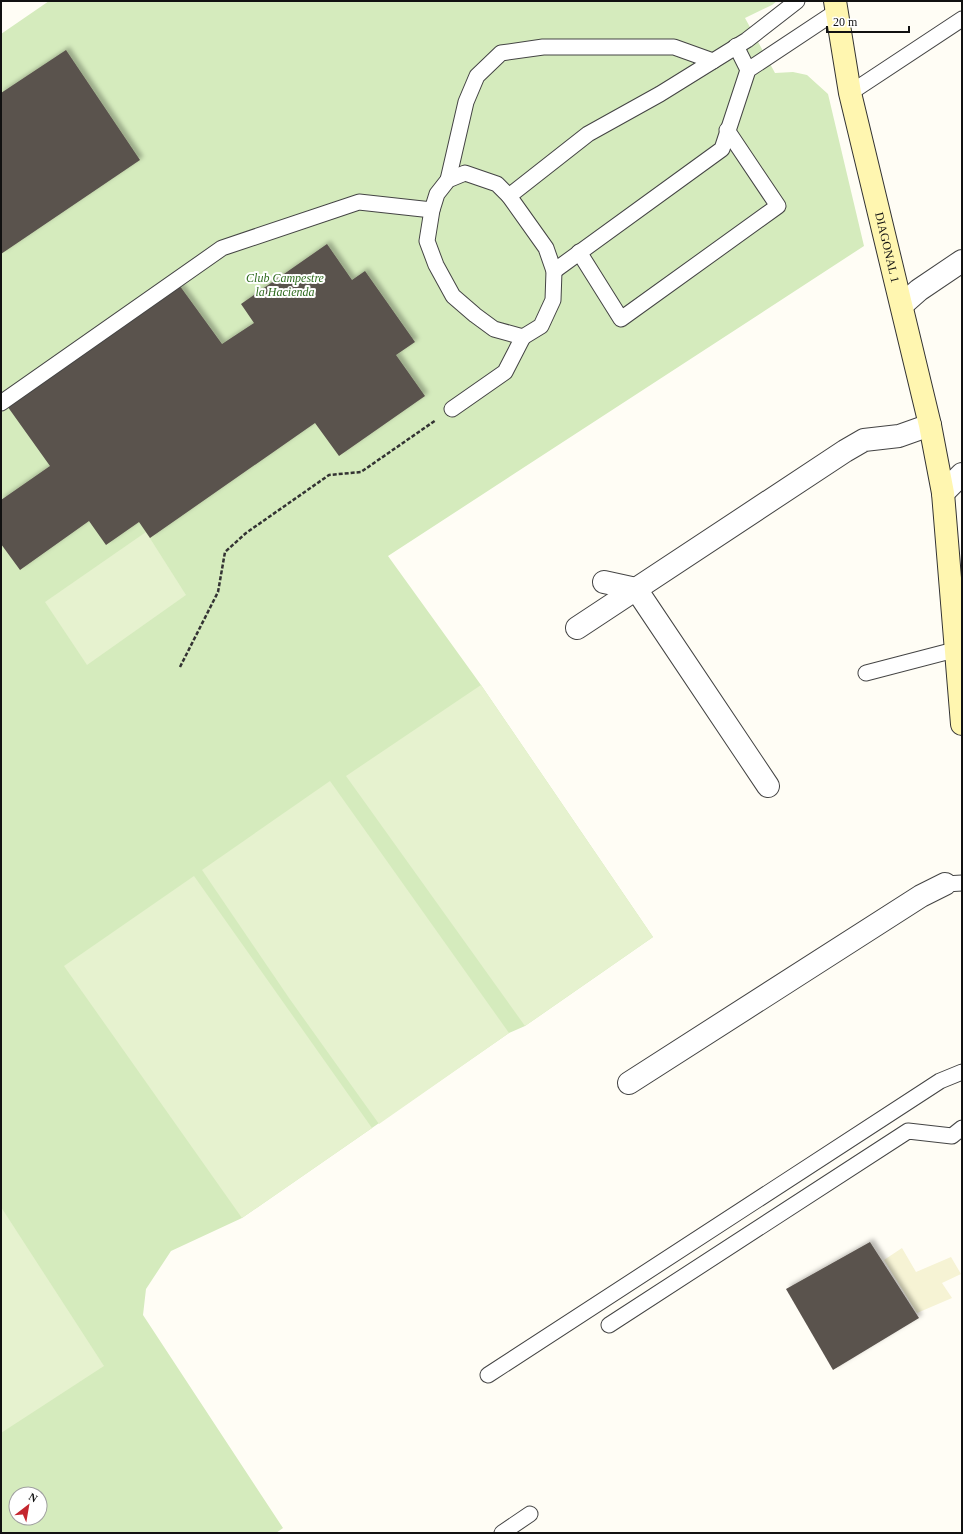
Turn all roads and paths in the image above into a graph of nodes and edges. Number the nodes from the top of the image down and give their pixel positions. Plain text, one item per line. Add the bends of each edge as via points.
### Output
1 (797, 1) edge
2 (836, 6) edge
3 (962, 19) edge
4 (736, 46) junction
5 (713, 61) junction
6 (748, 70) junction
7 (850, 92) junction
8 (727, 130) junction
9 (448, 180) junction
10 (509, 196) junction
11 (432, 210) junction
12 (579, 252) junction
13 (962, 261) edge
14 (554, 271) junction
15 (902, 305) junction
16 (523, 337) junction
17 (1, 403) edge
18 (452, 409) joint
19 (930, 425) junction
20 (962, 474) edge
21 (943, 493) junction
22 (604, 582) dead end
23 (636, 589) junction
24 (577, 628) dead end
25 (959, 649) edge
26 (180, 667) dead end
27 (866, 673) dead end
28 (962, 724) edge
29 (768, 786) dead end
30 (954, 884) edge
31 (962, 1072) edge
32 (628, 1083) dead end
33 (962, 1128) edge
34 (610, 1325) dead end
35 (488, 1375) dead end
36 (530, 1514) dead end
37 (502, 1533) edge

1 - 4 lane
2 - 6 lane
2 - 7 main road, DIAGONAL 1
3 - 7 lane
4 - 5 lane
4 - 6 lane
5 - 9 lane via 674,47 556,46 501,53 476,76 468,96
5 - 10 lane via 588,134
6 - 8 lane
7 - 15 main road, DIAGONAL 1
8 - 12 lane via 722,149
8 - 12 lane via 778,206 620,319
9 - 10 lane via 465,174 497,184
9 - 11 lane via 437,194
10 - 14 lane via 546,248
11 - 16 lane via 427,241 436,266 453,296 494,329
11 - 17 lane via 360,202 222,248
12 - 14 lane
13 - 15 street via 919,290
14 - 16 lane via 553,300 541,326
15 - 19 main road, DIAGONAL 1
16 - 18 lane via 505,372
18 - 26 path via 361,472 329,475 246,533 225,552 218,592
19 - 21 main road, DIAGONAL 1
19 - 23 street via 899,436 864,440
20 - 21 street
21 - 25 main road, DIAGONAL 1
22 - 23 street
23 - 24 street
23 - 29 street
25 - 27 lane
25 - 28 main road, DIAGONAL 1
30 - 32 street via 921,896
31 - 35 lane via 940,1081
33 - 34 lane via 952,1136 908,1131
36 - 37 lane

